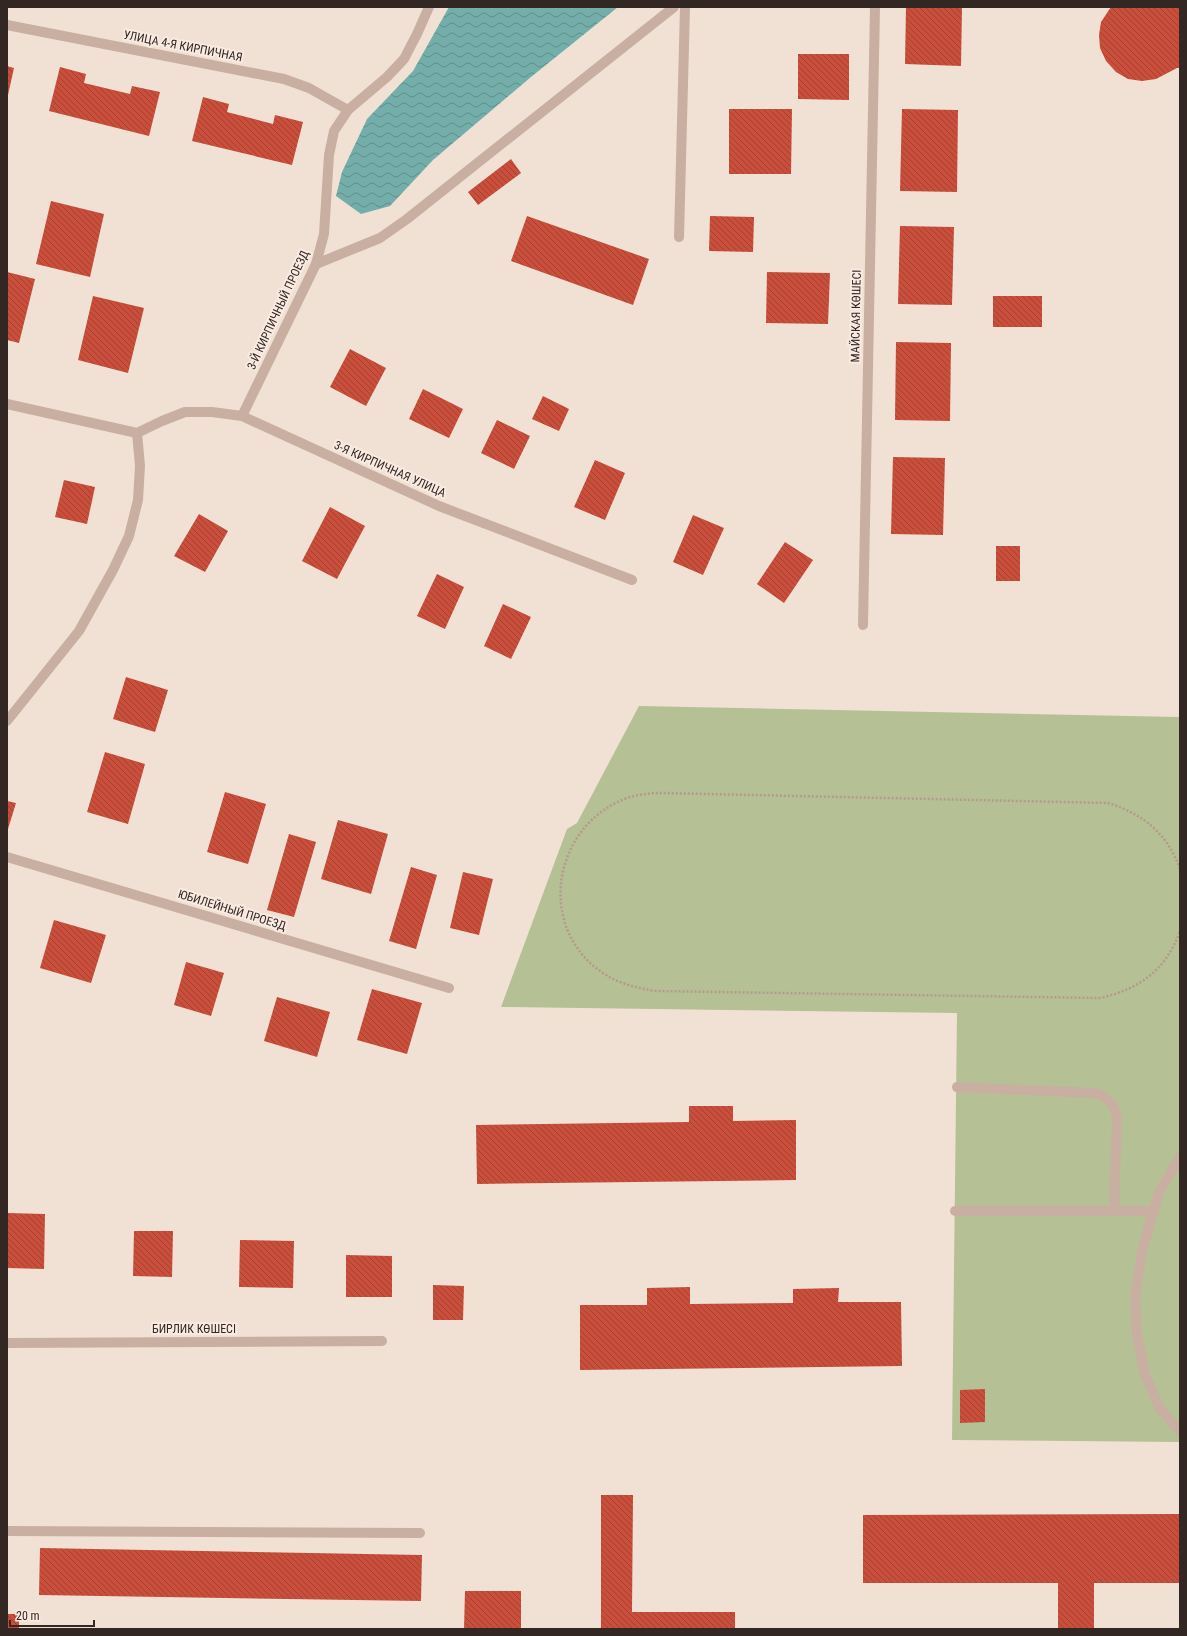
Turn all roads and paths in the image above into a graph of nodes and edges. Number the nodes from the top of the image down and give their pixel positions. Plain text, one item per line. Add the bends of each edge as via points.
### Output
1 (429, 7) edge
2 (674, 7) edge
3 (685, 7) edge
4 (875, 7) edge
5 (7, 26) edge
6 (348, 110) junction
7 (679, 237) dead end
8 (316, 264) junction
9 (7, 404) edge
10 (242, 416) junction
11 (137, 433) junction
12 (632, 580) dead end
13 (863, 625) dead end
14 (7, 721) edge
15 (7, 857) edge
16 (1180, 869) edge
17 (1180, 931) edge
18 (449, 988) dead end
19 (957, 1087) dead end
20 (1180, 1157) edge
21 (1114, 1211) junction
22 (1154, 1211) junction
23 (955, 1212) dead end
24 (382, 1341) dead end
25 (7, 1343) edge
26 (1180, 1431) edge
27 (7, 1531) edge
28 (420, 1533) dead end

1 - 6 street, 3-Й КИРПИЧНЫЙ ПРОЕЗД via 404,59
2 - 8 street via 406,220 380,238
3 - 7 street
4 - 13 street, МАЙСКАЯ КӨШЕСІ
5 - 6 street, УЛИЦА 4-Я КИРПИЧНАЯ via 284,79 309,88
6 - 8 street, 3-Й КИРПИЧНЫЙ ПРОЕЗД via 334,131 329,155 324,234
8 - 10 street, 3-Й КИРПИЧНЫЙ ПРОЕЗД
9 - 11 street
10 - 11 street, 3-Я КИРПИЧНАЯ УЛИЦА via 185,412
10 - 12 street, 3-Я КИРПИЧНАЯ УЛИЦА via 439,506
11 - 14 street via 140,466 138,500 129,536 80,630
15 - 18 street, ЮБИЛЕЙНЫЙ ПРОЕЗД
16 - 17 path via 1166,841 1153,827 1135,814 1108,804 663,793 646,794 618,802 598,814 585,826 566,857 560,896 563,916 570,934 579,950 591,963 620,983 655,991 1100,998 1135,987 1151,976 1174,946
19 - 21 street via 1095,1093 1104,1096 1116,1109 1117,1118
20 - 22 street via 1160,1192
21 - 22 street
21 - 23 street
22 - 26 street via 1142,1251 1135,1296 1137,1334 1145,1375 1160,1408
24 - 25 street, БИРЛИК КӨШЕСІ
27 - 28 street

